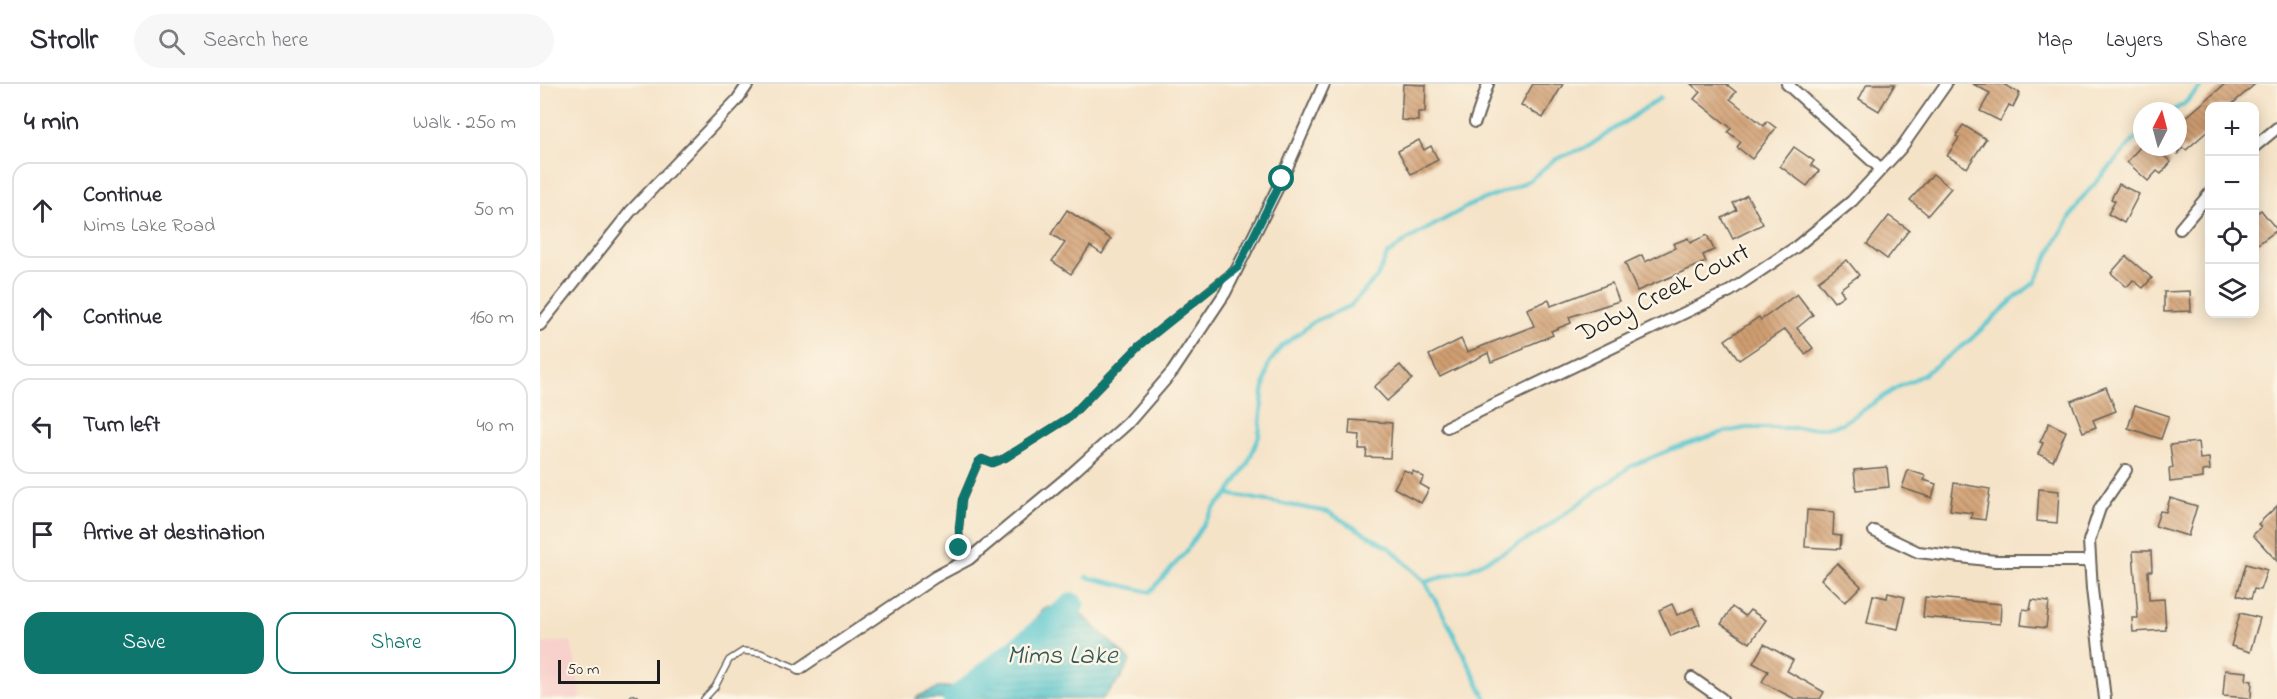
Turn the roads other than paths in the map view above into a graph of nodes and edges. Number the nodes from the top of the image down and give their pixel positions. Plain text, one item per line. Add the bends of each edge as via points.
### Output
1 (748, 84) edge
2 (1324, 84) edge
3 (1488, 84) edge
4 (1787, 84) edge
5 (1946, 84) edge
6 (1475, 122) dead end
7 (2277, 129) edge
8 (2259, 143) edge
9 (1881, 169) junction
10 (2205, 199) edge
11 (2180, 229) dead end
12 (1238, 267) junction
13 (540, 325) edge
14 (1447, 427) dead end
15 (2126, 470) dead end
16 (1874, 531) dead end
17 (2090, 561) junction
18 (962, 562) junction
19 (799, 669) joint
20 (1692, 678) dead end
21 (704, 699) edge
22 (1722, 699) edge
23 (2105, 699) edge

1 - 13 street via 630,212
2 - 12 street
3 - 6 street
4 - 9 street
5 - 9 street, Doby Creek Court
7 - 8 street
9 - 14 street, Doby Creek Court via 1852,201 1796,247 1730,291
10 - 11 street
12 - 18 street via 1173,371 1128,423 1026,513
12 - 18 lane via 1139,346 1070,417 1005,458 992,463 982,459 978,462 962,500
15 - 17 street via 2100,508 2089,541
16 - 17 street via 1918,552 1995,561
17 - 23 street
18 - 19 street
19 - 21 lane via 743,651 729,660
20 - 22 street

